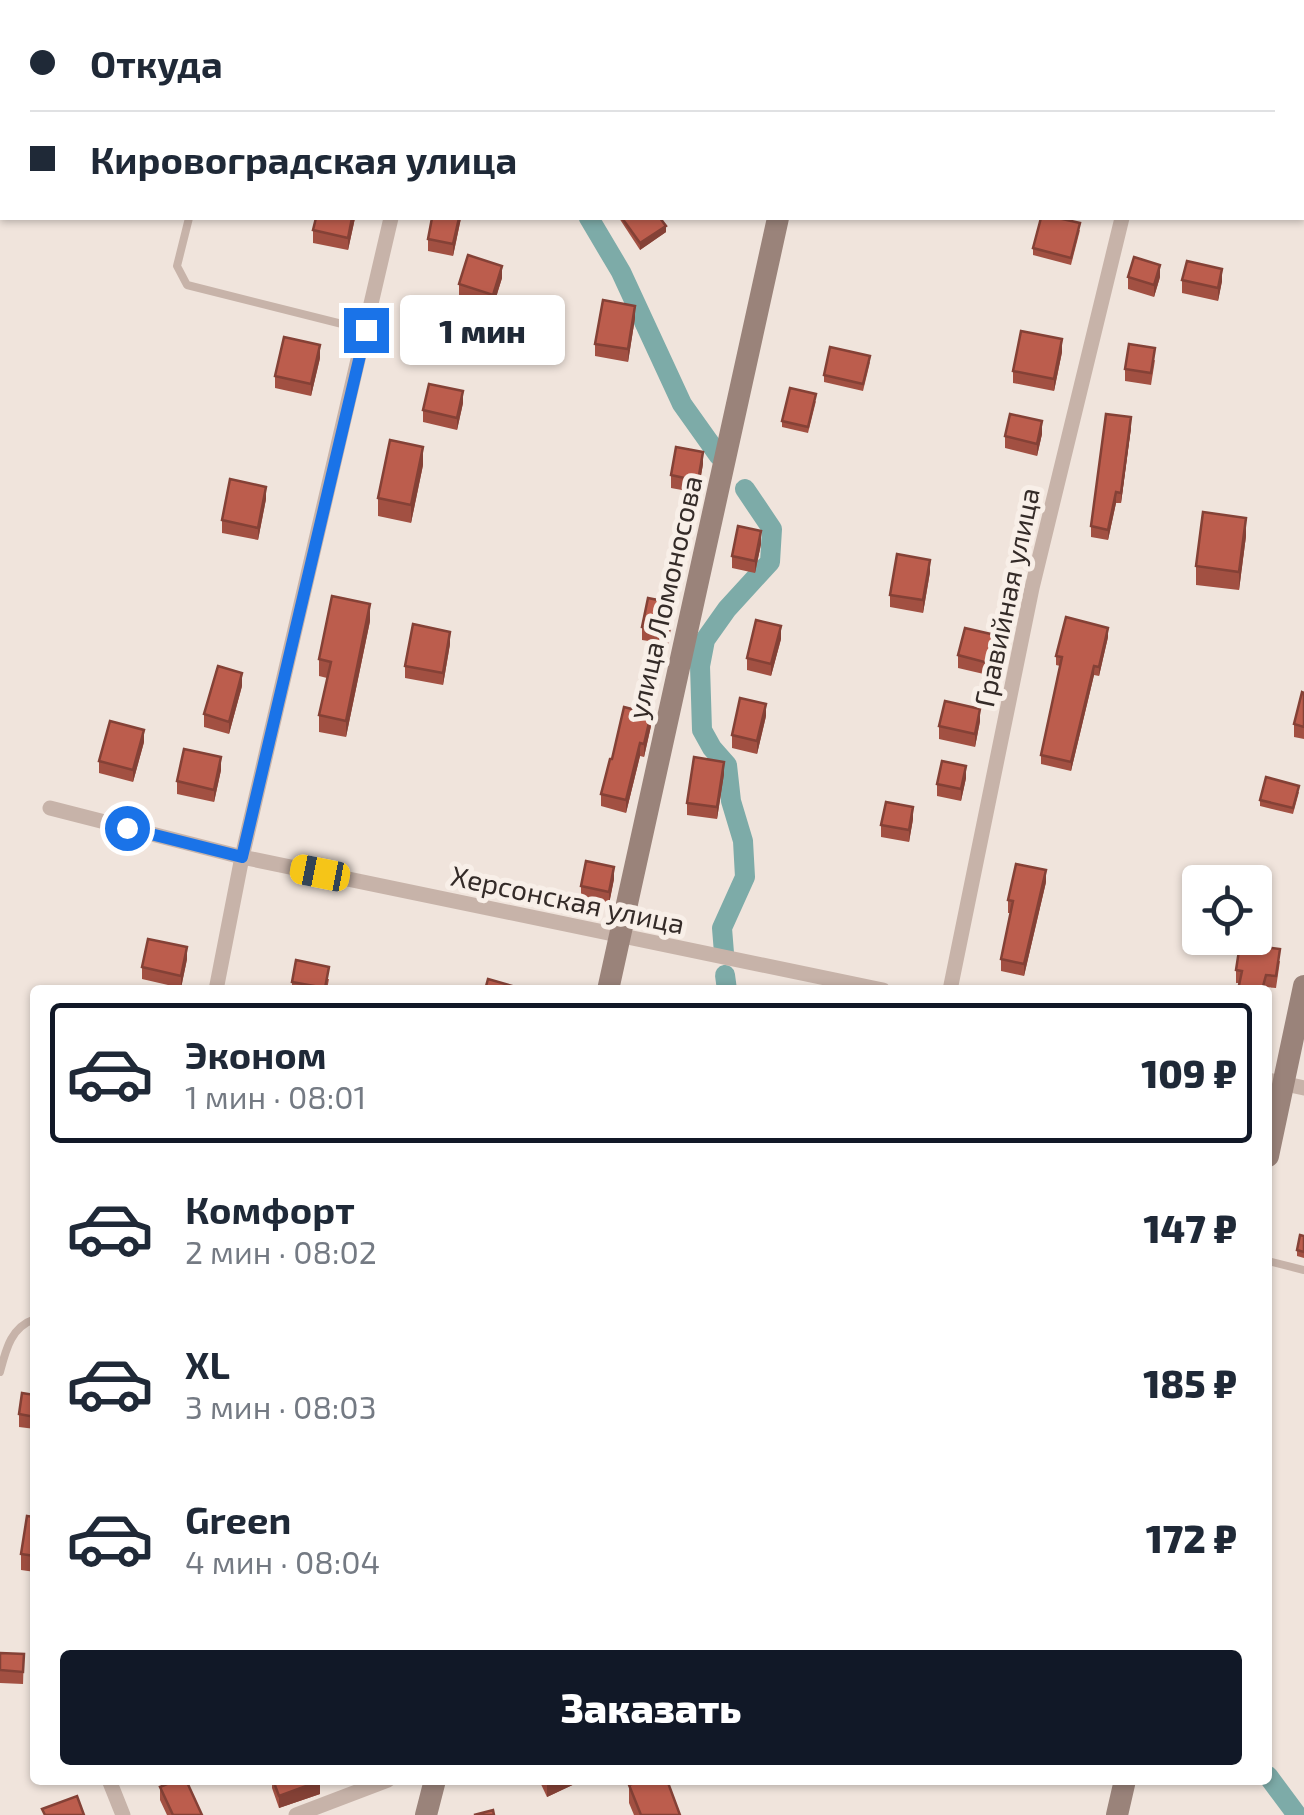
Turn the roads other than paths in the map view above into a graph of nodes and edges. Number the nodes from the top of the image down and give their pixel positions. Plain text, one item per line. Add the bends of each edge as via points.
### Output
1 (189, 220) edge
2 (391, 220) edge
3 (778, 220) edge
4 (1122, 220) edge
5 (366, 330) junction
6 (50, 808) dead end
7 (242, 857) junction
8 (619, 936) junction
9 (217, 985) edge
10 (609, 985) edge
11 (859, 985) edge
12 (951, 985) edge
13 (1304, 986) edge
14 (1285, 1084) edge
15 (1272, 1139) edge
16 (1272, 1262) edge
17 (1304, 1270) edge
18 (30, 1320) edge
19 (0, 1372) edge
20 (111, 1785) edge
21 (375, 1785) edge
22 (434, 1785) edge
23 (1124, 1785) edge
24 (123, 1815) edge
25 (296, 1815) edge
26 (426, 1815) edge
27 (1116, 1815) edge

1 - 5 lane via 176,266 188,284
2 - 5 street
3 - 8 street, улица Ломоносова
4 - 12 street, Гравийная улица via 1032,588
5 - 7 street
6 - 7 street, Херсонская улица
7 - 8 street, Херсонская улица
7 - 9 street
8 - 10 street, улица Ломоносова
8 - 11 street, Херсонская улица
13 - 14 street
14 - 15 street
16 - 17 lane
18 - 19 lane via 8,1344
20 - 24 street
21 - 25 street
22 - 26 street
23 - 27 street

